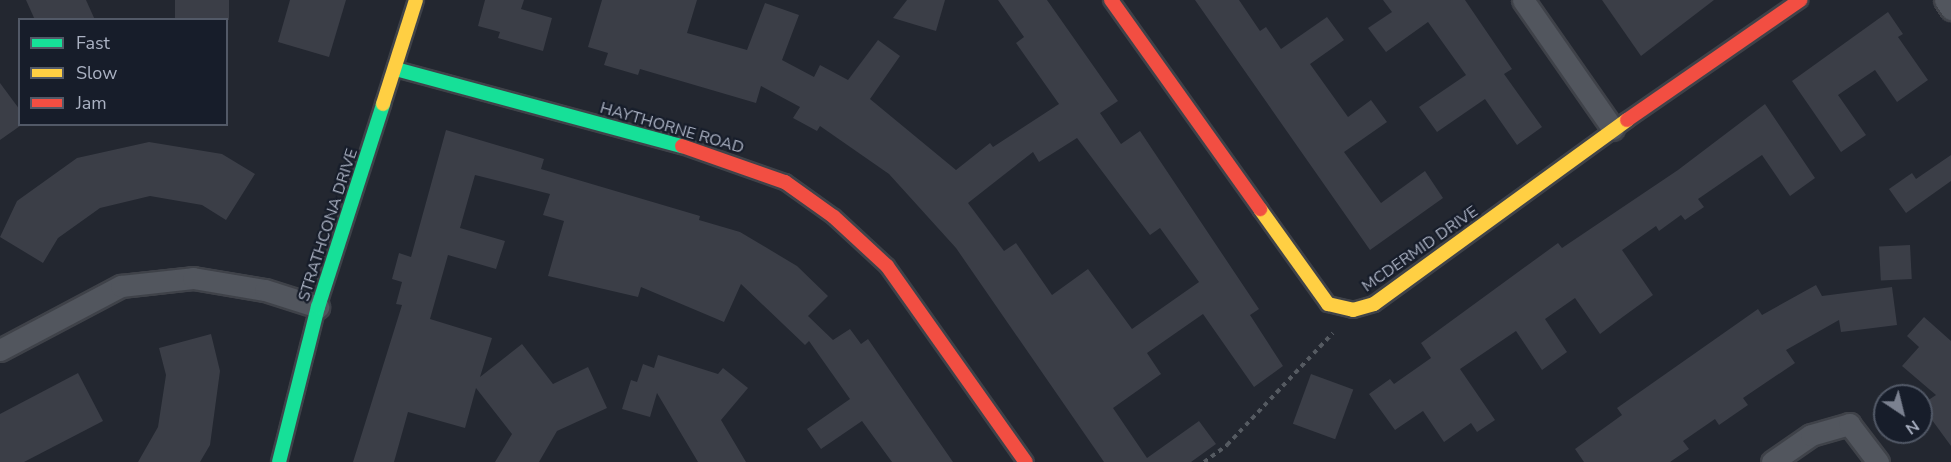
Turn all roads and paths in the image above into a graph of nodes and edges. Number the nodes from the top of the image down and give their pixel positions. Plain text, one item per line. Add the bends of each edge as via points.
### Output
1 (416, 0) edge
2 (1111, 0) edge
3 (1523, 0) edge
4 (1800, 0) edge
5 (1945, 0) edge
6 (1951, 9) edge
7 (396, 69) junction
8 (1613, 129) junction
9 (318, 307) junction
10 (1334, 333) dead end
11 (0, 350) edge
12 (279, 462) edge
13 (1026, 462) edge
14 (1204, 462) edge
15 (1772, 462) edge
16 (1878, 462) edge

1 - 7 street, STRATHCONA DRIVE
2 - 8 street, MCDERMID DRIVE via 1328,304 1343,308 1374,304
3 - 8 street
4 - 8 street, MCDERMID DRIVE
5 - 6 street
7 - 9 street, STRATHCONA DRIVE
7 - 13 street, HAYTHORNE ROAD via 722,157 785,182 834,217 887,267
9 - 11 street via 265,290 194,278 121,286
9 - 12 street, STRATHCONA DRIVE via 297,405
10 - 14 path via 1227,445
15 - 16 street via 1811,435 1849,424

